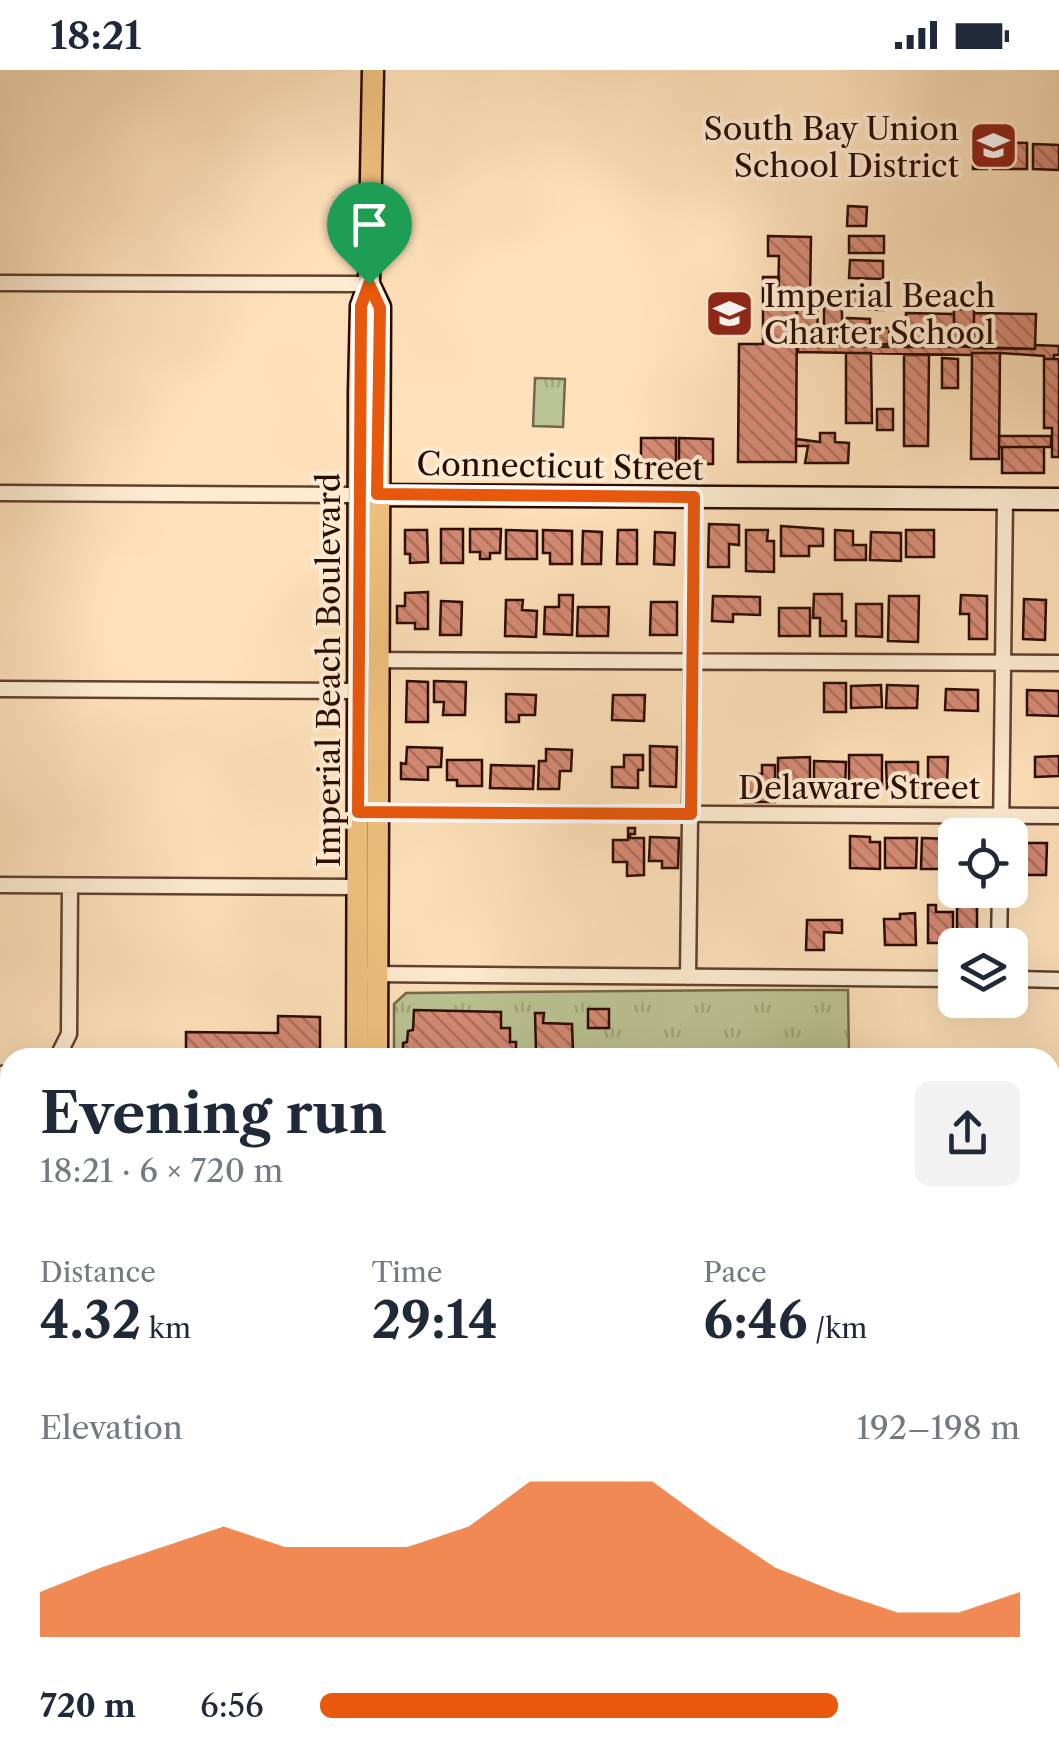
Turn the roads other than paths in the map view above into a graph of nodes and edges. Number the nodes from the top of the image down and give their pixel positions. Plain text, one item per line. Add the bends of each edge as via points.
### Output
1 (373, 70) edge
2 (0, 282) edge
3 (369, 284) junction
4 (0, 493) edge
5 (368, 494) junction
6 (694, 497) junction
7 (1005, 499) junction
8 (1059, 500) edge
9 (369, 660) junction
10 (693, 660) junction
11 (1003, 662) junction
12 (1059, 663) edge
13 (0, 689) edge
14 (358, 691) junction
15 (367, 812) junction
16 (691, 814) junction
17 (1001, 816) junction
18 (1059, 816) edge
19 (0, 885) edge
20 (70, 886) junction
21 (358, 887) junction
22 (367, 974) junction
23 (688, 977) junction
24 (938, 979) edge
25 (1028, 979) edge
26 (1059, 980) edge
27 (62, 1048) edge
28 (358, 1048) edge
29 (376, 1048) edge

1 - 3 main road, Imperial Beach Boulevard
2 - 3 street
3 - 5 main road, Imperial Beach Boulevard via 361,306
4 - 5 street, Connecticut Street
5 - 6 street, Connecticut Street
5 - 9 main road, Imperial Beach Boulevard
6 - 7 street, Connecticut Street
6 - 10 street
7 - 8 street, Connecticut Street
7 - 11 street
9 - 10 street
9 - 14 main road, Imperial Beach Boulevard
9 - 15 main road, Imperial Beach Boulevard
10 - 11 street
10 - 16 street
11 - 12 street
11 - 17 street
13 - 14 street
14 - 15 main road, Imperial Beach Boulevard
15 - 16 street, Delaware Street
15 - 21 main road, Imperial Beach Boulevard
15 - 22 main road, Imperial Beach Boulevard
16 - 17 street, Delaware Street
16 - 23 street
17 - 18 street, Delaware Street
19 - 20 street
20 - 21 street
20 - 27 street via 69,1034
21 - 22 main road, Imperial Beach Boulevard
22 - 23 street
22 - 28 main road, Imperial Beach Boulevard
22 - 29 main road, Imperial Beach Boulevard
23 - 24 street
25 - 26 street

